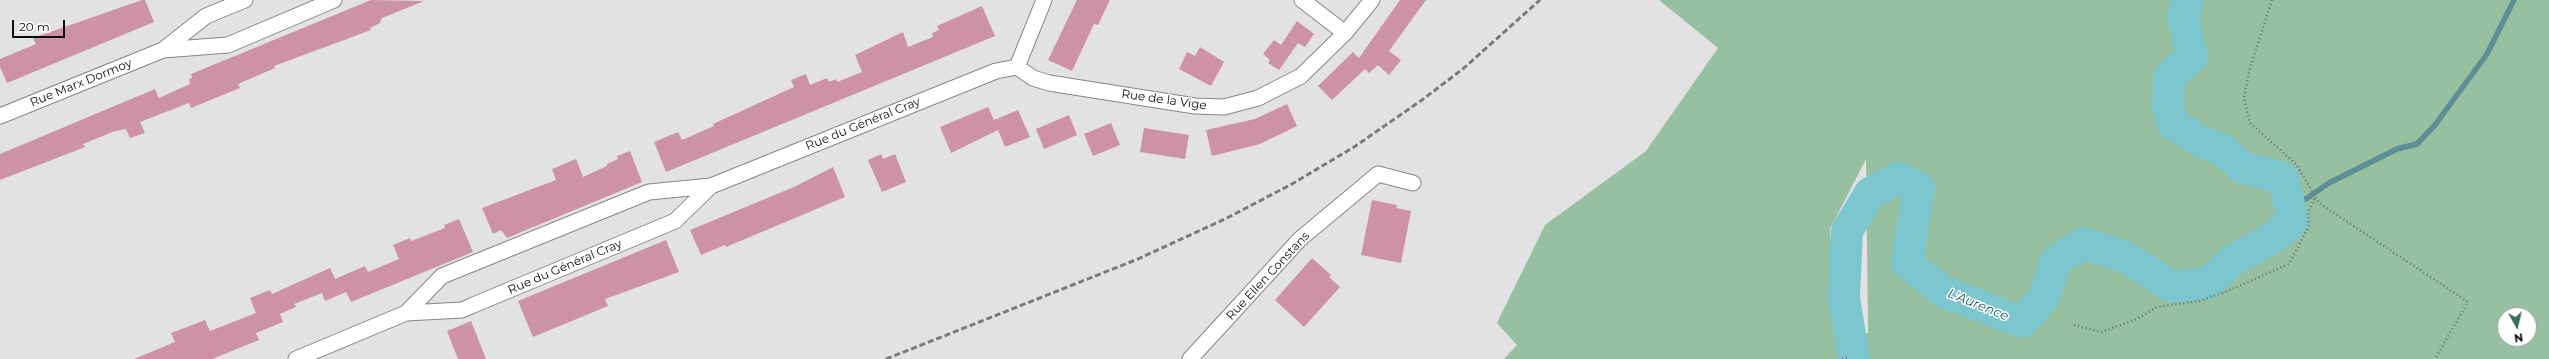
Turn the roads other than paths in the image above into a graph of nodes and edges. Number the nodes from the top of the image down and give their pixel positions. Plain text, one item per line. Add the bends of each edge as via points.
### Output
1 (245, 0) edge
2 (334, 0) edge
3 (1044, 0) edge
4 (1302, 0) edge
5 (1372, 0) edge
6 (1345, 33) junction
7 (162, 50) junction
8 (1017, 67) junction
9 (0, 116) edge
10 (1413, 183) dead end
11 (711, 186) junction
12 (406, 313) junction
13 (296, 359) edge
14 (1190, 359) edge

1 - 7 street, Rue Marx Dormoy via 206,16
2 - 7 street, Rue Marx Dormoy via 228,45
3 - 8 street
4 - 6 street
5 - 6 street, Rue de la Vige
6 - 8 street, Rue de la Vige via 1301,76 1258,98 1224,107 1195,106 1049,83 1033,78
7 - 9 street, Rue Marx Dormoy
8 - 11 street, Rue du Général Cray via 996,70
10 - 14 street, Rue Ellen Constans via 1378,174 1300,239
11 - 12 street, Rue du Général Cray via 649,192 442,276
11 - 12 street, Rue du Général Cray via 675,222 462,310
12 - 13 street, Rue du Général Cray

